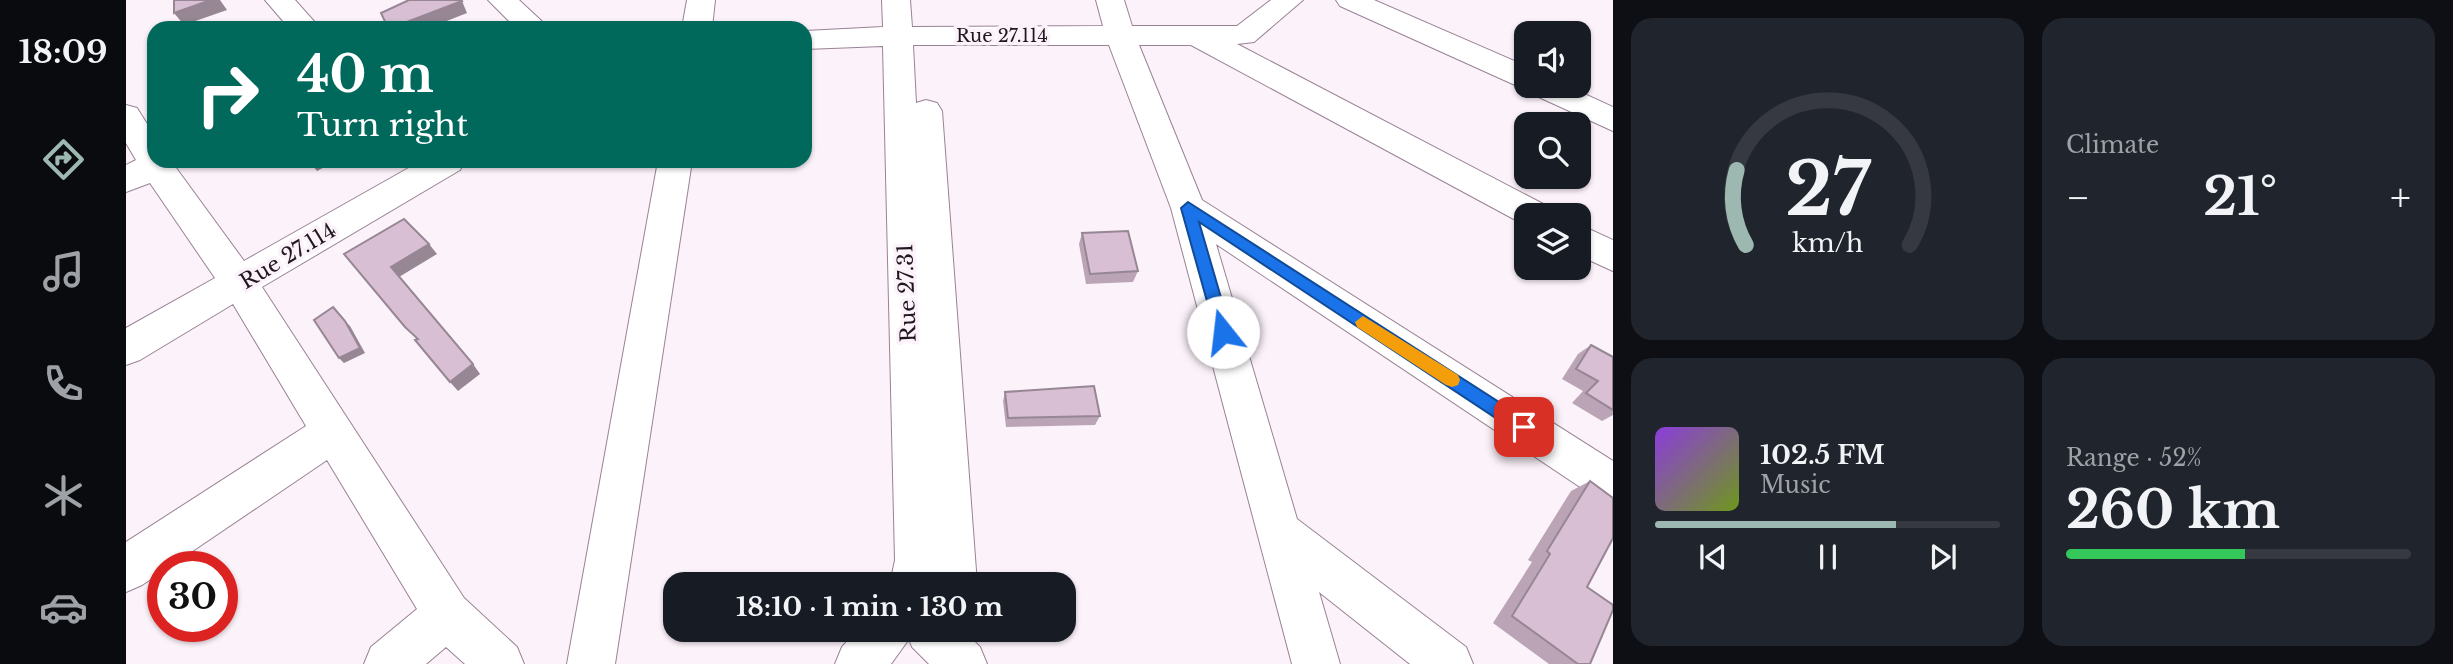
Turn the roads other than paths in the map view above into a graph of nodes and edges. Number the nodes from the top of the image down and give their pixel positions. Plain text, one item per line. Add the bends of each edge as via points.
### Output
1 (279, 0) edge
2 (502, 0) edge
3 (701, 0) edge
4 (895, 0) edge
5 (1110, 0) edge
6 (1290, 0) edge
7 (1350, 0) edge
8 (298, 21) edge
9 (526, 21) edge
10 (698, 21) edge
11 (913, 24) edge
12 (1198, 36) junction
13 (1121, 37) junction
14 (812, 39) edge
15 (1514, 73) edge
16 (1566, 98) edge
17 (126, 116) edge
18 (1613, 120) edge
19 (429, 168) edge
20 (674, 168) edge
21 (141, 172) edge
22 (1514, 204) edge
23 (1188, 208) junction
24 (1591, 245) edge
25 (1613, 257) edge
26 (240, 285) junction
27 (126, 348) edge
28 (333, 432) junction
29 (1613, 485) edge
30 (1279, 532) junction
31 (126, 569) edge
32 (915, 572) edge
33 (953, 572) edge
34 (447, 615) junction
35 (878, 642) edge
36 (388, 664) edge
37 (500, 664) edge
38 (591, 664) edge
39 (859, 664) edge
40 (1316, 664) edge
41 (1449, 664) edge

1 - 8 street
2 - 9 street
3 - 10 street
4 - 11 street, Rue 27.31
5 - 13 street
6 - 12 street, Rue 27.114 via 1244,35
7 - 15 street
11 - 13 street, Rue 27.114
11 - 14 street, Rue 27.114
11 - 32 street, Rue 27.31
11 - 33 street, Rue 27.31
12 - 13 street, Rue 27.114
12 - 22 street
13 - 23 street
16 - 18 street
17 - 21 street
19 - 26 street, Rue 27.114
20 - 38 street
21 - 26 street
23 - 29 street
23 - 30 street
24 - 25 street
26 - 27 street, Rue 27.114
26 - 28 street
28 - 31 street
28 - 34 street
30 - 40 street
30 - 41 street
34 - 36 street
34 - 37 street
35 - 39 street

